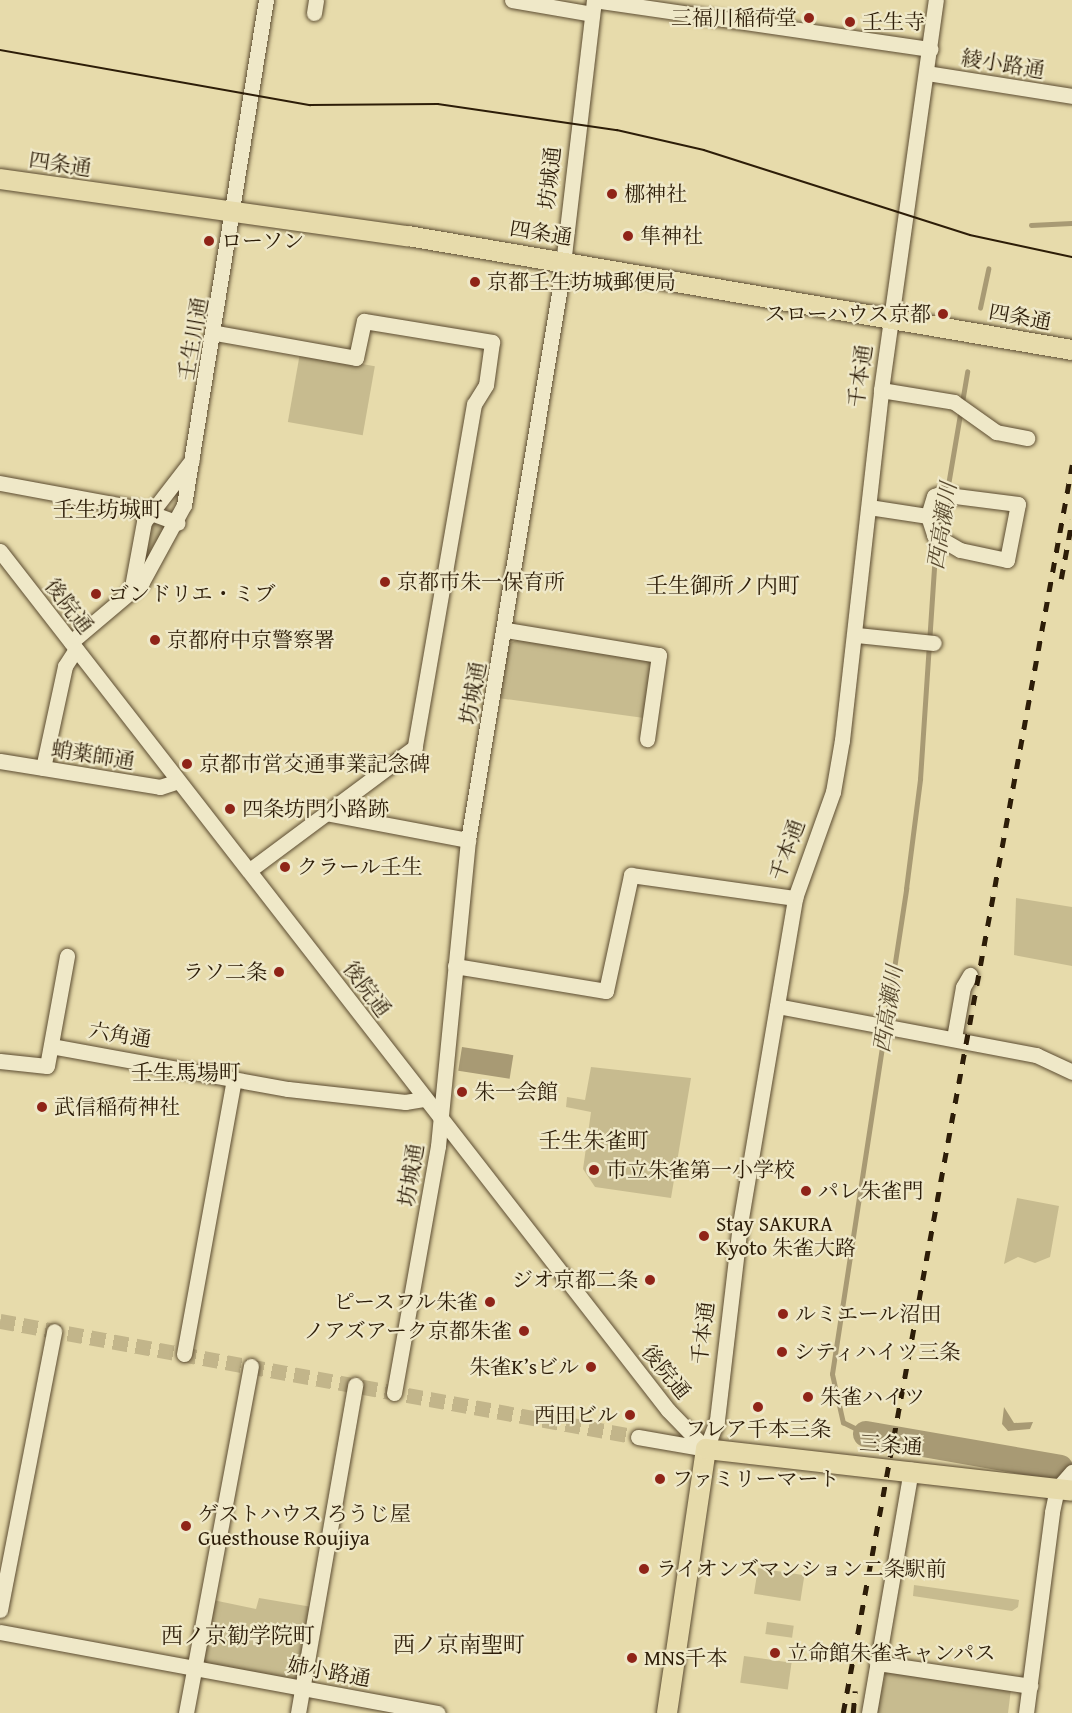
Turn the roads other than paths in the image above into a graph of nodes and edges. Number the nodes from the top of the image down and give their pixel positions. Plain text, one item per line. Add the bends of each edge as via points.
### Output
1 (266, 0) edge
2 (512, 0) edge
3 (936, 0) edge
4 (593, 5) edge
5 (930, 49) junction
6 (927, 73) junction
7 (1072, 96) edge
8 (0, 179) edge
9 (236, 209) junction
10 (563, 262) junction
11 (892, 320) junction
12 (216, 333) junction
13 (1072, 351) edge
14 (881, 390) junction
15 (1027, 438) dead end
16 (193, 458) junction
17 (0, 483) edge
18 (869, 507) junction
19 (148, 512) junction
20 (928, 516) junction
21 (178, 523) junction
22 (0, 551) edge
23 (131, 592) junction
24 (506, 630) junction
25 (857, 634) junction
26 (927, 642) dead end
27 (73, 645) junction
28 (647, 739) dead end
29 (0, 761) edge
30 (43, 768) junction
31 (178, 781) junction
32 (325, 813) junction
33 (468, 840) junction
34 (250, 870) junction
35 (795, 898) junction
36 (67, 956) dead end
37 (455, 966) junction
38 (970, 975) dead end
39 (777, 1006) junction
40 (954, 1038) junction
41 (51, 1046) junction
42 (0, 1061) edge
43 (1072, 1072) edge
44 (234, 1080) junction
45 (425, 1099) junction
46 (440, 1118) junction
47 (54, 1331) dead end
48 (184, 1354) dead end
49 (251, 1366) dead end
50 (355, 1385) dead end
51 (394, 1393) dead end
52 (638, 1437) tunnel mouth
53 (706, 1449) junction
54 (911, 1470) junction
55 (1072, 1472) edge
56 (1065, 1490) edge
57 (0, 1610) edge
58 (0, 1632) edge
59 (877, 1663) junction
60 (194, 1669) junction
61 (1030, 1686) junction
62 (302, 1688) junction
63 (186, 1713) edge
64 (298, 1713) edge
65 (438, 1713) edge
66 (667, 1713) edge
67 (869, 1713) edge
68 (1026, 1713) edge

1 - 9 street, 壬生川通
2 - 4 street
3 - 5 street, 千本通
4 - 5 street
4 - 10 street, 坊城通
5 - 6 street, 千本通
6 - 7 street, 綾小路通
6 - 11 street, 千本通
8 - 9 main road, 四条通
9 - 10 main road, 四条通
9 - 12 street, 壬生川通
10 - 11 main road, 四条通
10 - 24 street, 坊城通
11 - 13 main road, 四条通
11 - 14 street, 千本通
12 - 16 street, 壬生川通
12 - 32 street via 356,358 364,321 492,342 486,386 474,404 415,747
14 - 15 street via 954,402 996,432
14 - 18 street, 千本通
16 - 19 street
16 - 21 street, 壬生川通
17 - 19 street
18 - 20 street
18 - 25 street, 千本通
19 - 21 street
19 - 23 street
20 - 20 street via 934,496 946,494 1018,504 1007,560 940,538
21 - 23 street, 壬生川通 via 156,565
22 - 27 street, 後院通
23 - 27 street, 壬生川通
24 - 28 street via 659,656
24 - 33 street, 坊城通
25 - 26 street
25 - 35 street, 千本通 via 833,792
27 - 30 street
27 - 31 street, 後院通
29 - 30 street, 蛸薬師通
30 - 31 street, 蛸薬師通 via 160,787
31 - 34 street, 後院通
32 - 33 street
32 - 34 street
33 - 37 street, 坊城通
34 - 45 street, 後院通
35 - 37 street via 631,875 606,991
35 - 39 street, 千本通
36 - 41 street
37 - 46 street, 坊城通
38 - 40 street via 963,987
39 - 40 street
39 - 53 street, 千本通 via 740,1224 717,1420
40 - 43 street via 1036,1055
41 - 42 street via 43,1068
41 - 44 street, 六角通
44 - 45 street, 六角通 via 405,1102
44 - 48 street
45 - 46 street, 後院通
46 - 51 street, 坊城通
46 - 53 street, 後院通 via 668,1410
47 - 57 street
49 - 60 street
50 - 62 street
52 - 53 street
53 - 54 main road, 三条通
53 - 66 main road, 千本通
54 - 56 main road, 三条通
54 - 59 street
55 - 56 street
56 - 61 street
58 - 60 street, 姉小路通
59 - 61 street
59 - 67 street
60 - 62 street, 姉小路通
60 - 63 street
61 - 68 street
62 - 64 street
62 - 65 street, 姉小路通

